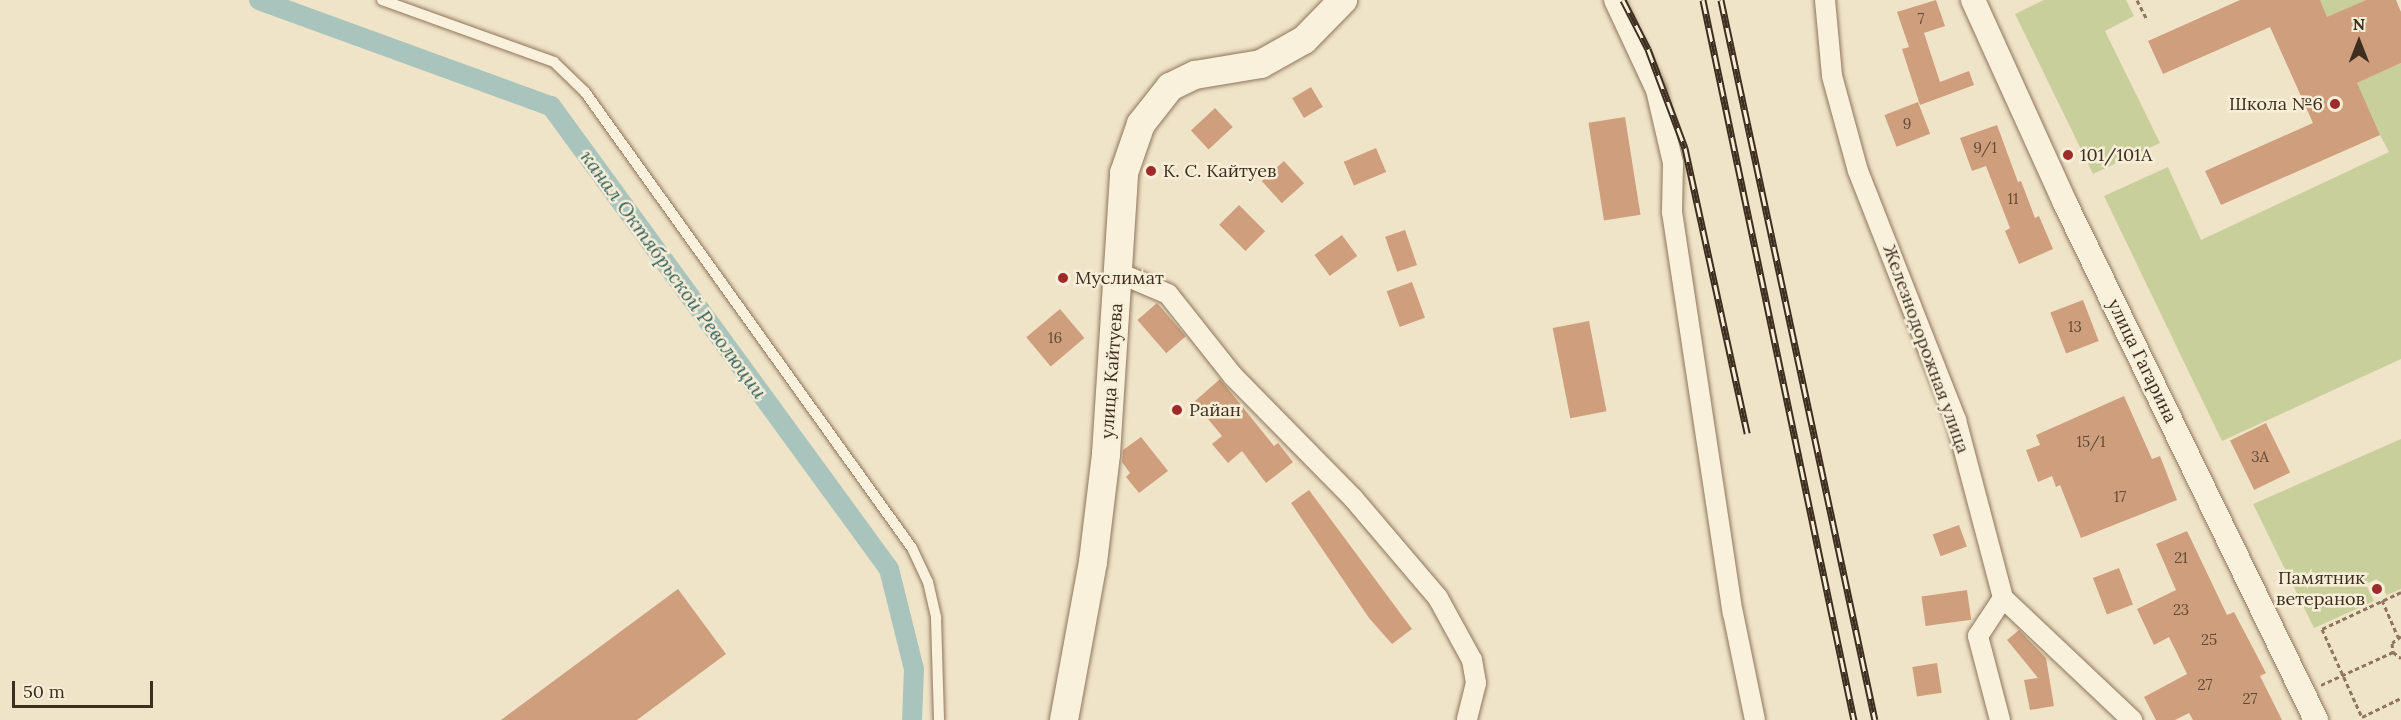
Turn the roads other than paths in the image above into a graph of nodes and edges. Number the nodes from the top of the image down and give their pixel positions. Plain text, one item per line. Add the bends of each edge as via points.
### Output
1 (382, 0) edge
2 (1343, 0) edge
3 (1614, 0) edge
4 (1826, 0) edge
5 (1973, 0) edge
6 (1119, 273) junction
7 (2003, 598) junction
8 (939, 720) edge
9 (1064, 720) edge
10 (1467, 720) edge
11 (1755, 720) edge
12 (2000, 720) edge
13 (2132, 720) edge
14 (2316, 720) edge

1 - 8 lane via 554,62 585,92 912,548 928,582 936,618
2 - 6 main road, улица Кайтуева via 1304,40 1261,64 1205,72 1170,87 1141,124 1124,172
3 - 11 street via 1656,90 1673,163 1672,212 1733,613
4 - 7 street, Железнодорожная улица via 1832,76 1858,171 1956,420
5 - 14 street, улица Гагарина via 2065,203
6 - 9 main road, улица Кайтуева via 1097,530
6 - 10 street via 1167,294 1233,376 1353,498 1438,598 1472,660 1476,683
7 - 12 street via 1978,636
7 - 13 street

